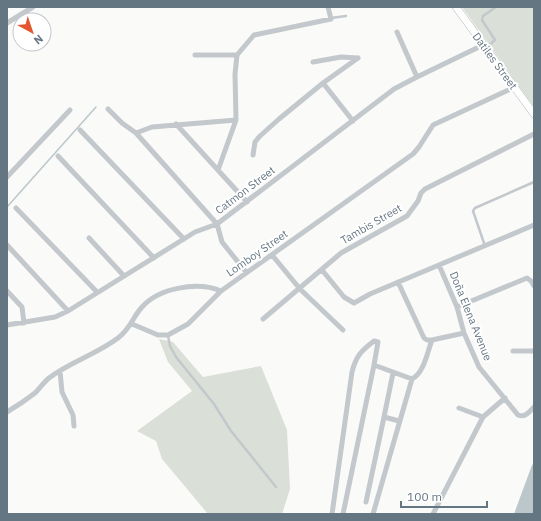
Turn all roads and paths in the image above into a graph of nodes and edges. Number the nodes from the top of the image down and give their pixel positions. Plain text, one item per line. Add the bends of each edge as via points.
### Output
1 (33, 7) edge
2 (328, 7) edge
3 (456, 7) edge
4 (496, 7) edge
5 (346, 16) dead end
6 (331, 18) junction
7 (7, 23) edge
8 (397, 32) dead end
9 (484, 47) junction
10 (237, 55) junction
11 (195, 56) dead end
12 (313, 62) dead end
13 (417, 77) junction
14 (323, 84) junction
15 (515, 87) junction
16 (108, 109) dead end
17 (70, 110) dead end
18 (534, 114) edge
19 (236, 120) junction
20 (353, 121) junction
21 (176, 124) junction
22 (80, 130) dead end
23 (136, 133) junction
24 (534, 134) edge
25 (253, 155) dead end
26 (58, 156) dead end
27 (218, 170) junction
28 (7, 177) edge
29 (534, 182) edge
30 (247, 202) junction
31 (16, 208) dead end
32 (217, 224) junction
33 (534, 225) edge
34 (89, 238) dead end
35 (184, 238) junction
36 (7, 245) edge
37 (485, 246) junction
38 (272, 255) junction
39 (154, 258) junction
40 (439, 265) junction
41 (322, 270) junction
42 (246, 272) junction
43 (124, 276) junction
44 (398, 282) junction
45 (534, 286) edge
46 (300, 289) junction
47 (221, 290) junction
48 (7, 291) edge
49 (97, 292) junction
50 (457, 307) junction
51 (68, 311) junction
52 (264, 319) dead end
53 (24, 323) junction
54 (132, 324) junction
55 (7, 325) edge
56 (343, 330) dead end
57 (464, 333) junction
58 (168, 335) junction
59 (432, 340) junction
60 (513, 351) dead end
61 (534, 351) edge
62 (374, 365) junction
63 (60, 371) junction
64 (393, 373) junction
65 (412, 379) junction
66 (505, 398) junction
67 (459, 408) dead end
68 (534, 408) edge
69 (7, 412) edge
70 (384, 417) junction
71 (483, 417) junction
72 (399, 421) junction
73 (74, 426) dead end
74 (372, 475) junction
75 (383, 478) junction
76 (276, 487) dead end
77 (366, 502) dead end
78 (332, 514) edge
79 (343, 514) edge
80 (373, 514) edge
81 (433, 514) edge

1 - 7 street
2 - 6 street
3 - 9 main road, Datiles Street
4 - 9 lane via 483,16 482,20 495,40
5 - 6 lane
6 - 10 street via 254,35
8 - 13 street
9 - 13 street, Catmon Street
9 - 15 main road, Datiles Street
10 - 11 street
10 - 19 street
12 - 14 street via 341,57 358,58
13 - 20 street, Catmon Street via 394,89
14 - 20 street
14 - 25 street via 260,136 255,142
15 - 18 main road, Datiles Street
15 - 38 street, Lomboy Street via 433,125 413,154
16 - 23 street
17 - 28 street
19 - 21 street
19 - 27 street
20 - 30 street, Catmon Street
21 - 23 street via 152,127
21 - 27 street
22 - 35 street
23 - 32 street
24 - 41 street, Tambis Street via 425,189 407,216 341,253
26 - 39 street
27 - 30 street
29 - 37 lane via 475,208 473,211
30 - 32 street, Catmon Street
31 - 49 street
32 - 35 street, Catmon Street
32 - 42 street via 222,242
33 - 37 street
34 - 43 street
35 - 39 street, Catmon Street
36 - 51 street
37 - 40 street
38 - 42 street, Lomboy Street
38 - 46 street
39 - 43 street, Catmon Street
40 - 44 street
40 - 50 street, Doña Elena Avenue
41 - 44 street via 344,297 354,303
41 - 46 street, Tambis Street
42 - 47 street, Lomboy Street
43 - 49 street, Catmon Street
44 - 59 street via 424,338
45 - 50 street via 527,278
46 - 52 street, Tambis Street
46 - 56 street
47 - 54 street, Lomboy Street via 200,286 165,292 142,307
47 - 58 street via 188,324
48 - 53 street via 22,308
49 - 51 street, Catmon Street
50 - 57 street, Doña Elena Avenue
51 - 53 street, Catmon Street via 55,317
53 - 55 street, Catmon Street
54 - 58 street via 158,335
54 - 63 street, Lomboy Street via 109,344
57 - 59 street
57 - 66 street, Doña Elena Avenue via 479,367
58 - 76 lane via 176,358
59 - 65 street via 421,371
60 - 61 street
62 - 64 street
62 - 78 street via 378,342 374,341 359,354 352,372
62 - 79 street
63 - 69 street, Lomboy Street
63 - 73 street via 62,392 73,415
64 - 65 street
64 - 70 street
65 - 72 street
66 - 68 street, Doña Elena Avenue via 518,415 525,415
66 - 71 street
67 - 71 street
70 - 72 street
70 - 74 street
71 - 81 street
72 - 75 street
74 - 75 street
74 - 77 street
75 - 80 street

